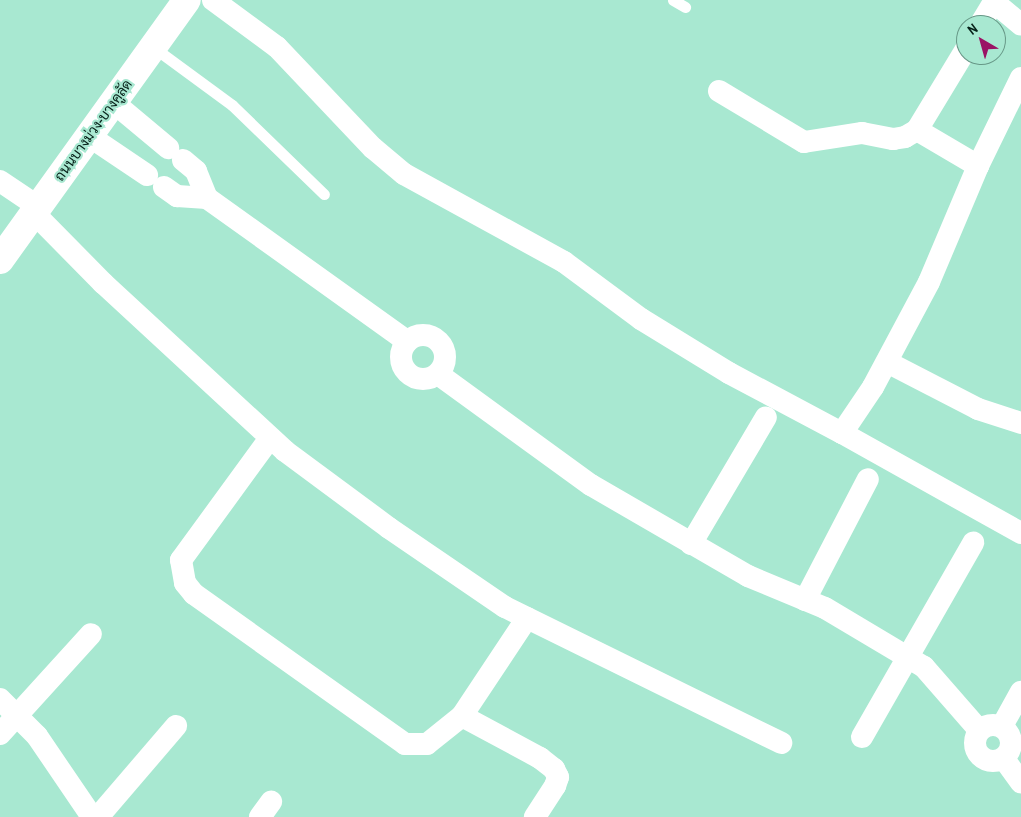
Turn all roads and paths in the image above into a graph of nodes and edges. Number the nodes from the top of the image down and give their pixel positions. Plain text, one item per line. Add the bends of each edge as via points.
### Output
1 (186, 0) edge
2 (213, 0) edge
3 (673, 0) edge
4 (993, 1) edge
5 (685, 7) dead end
6 (985, 15) edge
7 (1021, 25) edge
8 (153, 47) junction
9 (957, 65) edge
10 (1021, 78) edge
11 (719, 91) dead end
12 (114, 102) junction
13 (918, 130) junction
14 (89, 136) junction
15 (978, 166) junction
16 (0, 181) edge
17 (324, 194) dead end
18 (207, 198) junction
19 (35, 209) junction
20 (0, 260) edge
21 (407, 341) junction
22 (887, 362) junction
23 (438, 374) junction
24 (766, 417) dead end
25 (1021, 423) edge
26 (842, 433) junction
27 (270, 438) junction
28 (868, 479) dead end
29 (1021, 533) edge
30 (973, 543) dead end
31 (691, 544) junction
32 (805, 600) junction
33 (527, 618) junction
34 (92, 634) dead end
35 (907, 656) junction
36 (1021, 692) edge
37 (0, 699) edge
38 (17, 714) junction
39 (462, 716) junction
40 (176, 726) dead end
41 (1002, 726) junction
42 (979, 730) junction
43 (0, 734) edge
44 (862, 737) dead end
45 (781, 743) dead end
46 (1004, 759) junction
47 (1021, 782) edge
48 (92, 817) edge
49 (98, 817) edge
50 (535, 817) edge

1 - 8 street, ถนนบางม่วง-บางคูลัด
2 - 26 street via 276,46 373,148 404,174 564,262 641,320 729,373
3 - 5 lane
4 - 6 street
4 - 7 street
8 - 12 street, ถนนบางม่วง-บางคูลัด
8 - 17 lane via 232,105
9 - 13 street
10 - 15 street
11 - 13 street via 804,142 862,133 893,140
12 - 14 street, ถนนบางม่วง-บางคูลัด
12 - 18 street via 196,171
13 - 15 street
14 - 18 street via 177,196
14 - 19 street, ถนนบางม่วง-บางคูลัด
15 - 22 street via 929,282
16 - 19 street
18 - 21 street
19 - 20 street, ถนนบางม่วง-บางคูลัด
19 - 27 street via 110,289
21 - 23 street via 400,357 406,373 421,380
21 - 23 street via 420,335 434,338 443,348 445,362
22 - 25 street via 978,409
22 - 26 street
23 - 31 street via 591,485
24 - 31 street
26 - 29 street
27 - 33 street via 389,528
27 - 39 street via 181,560 185,584 194,594 404,744 427,744
28 - 32 street
30 - 35 street
31 - 32 street via 748,576
32 - 35 street
33 - 39 street
33 - 45 street
34 - 38 street
35 - 42 street via 937,680
35 - 44 street
36 - 41 street
37 - 38 street
38 - 43 street
38 - 48 street via 37,736
39 - 50 street via 540,758 554,769 558,777 555,786
40 - 49 street
41 - 42 street via 990,724
41 - 46 street via 1011,736 1012,748
42 - 46 street via 974,741 977,752 985,760
46 - 47 street

